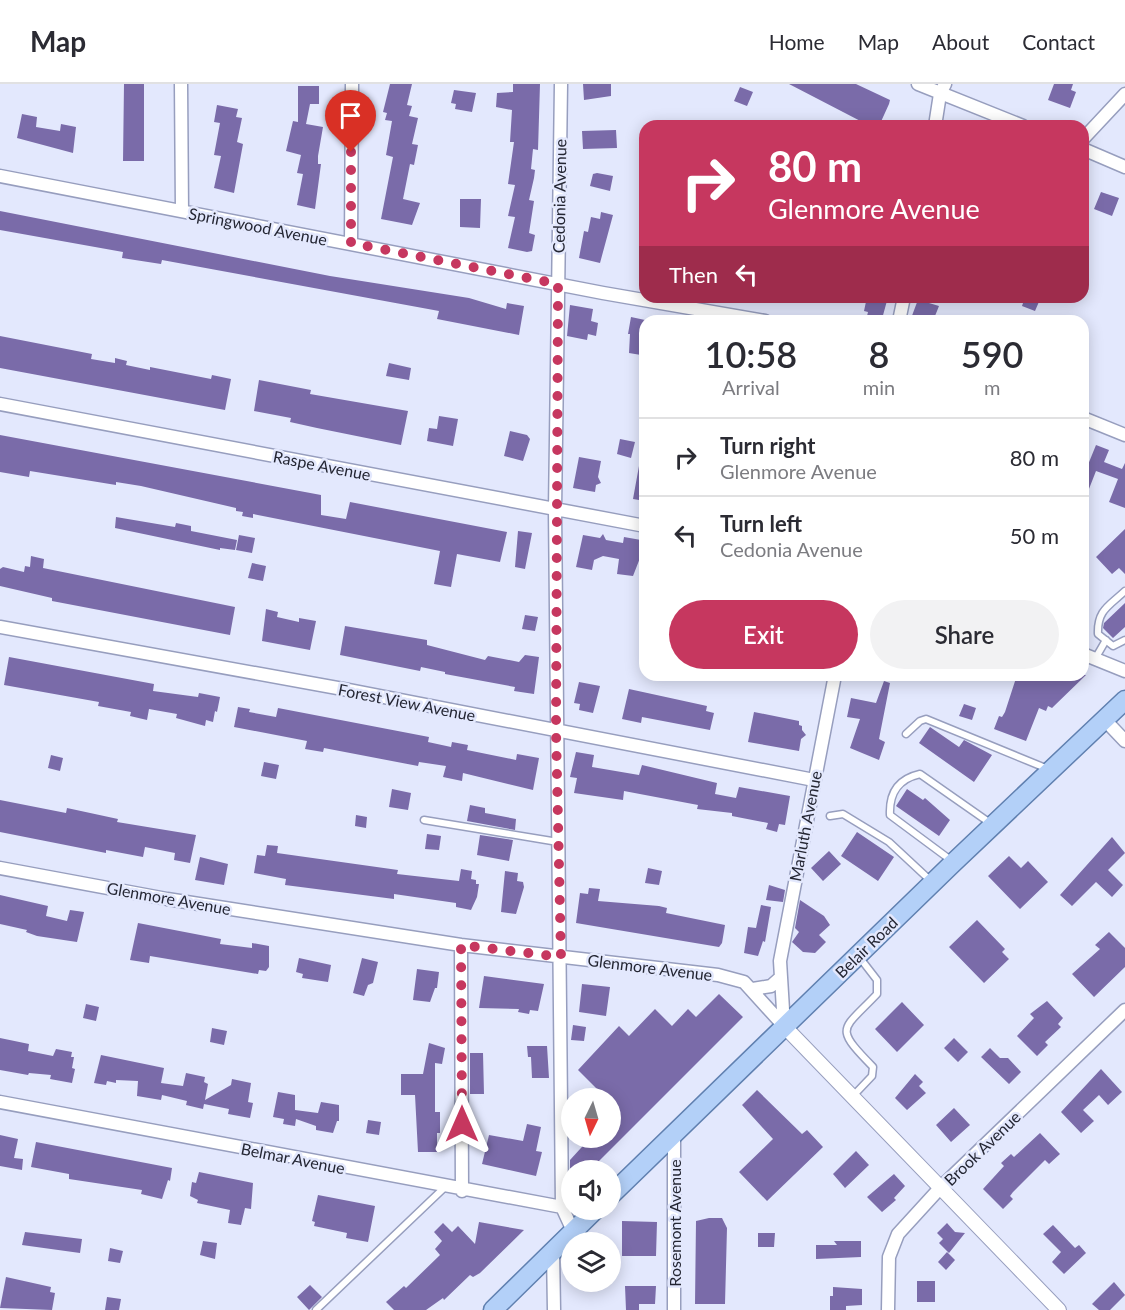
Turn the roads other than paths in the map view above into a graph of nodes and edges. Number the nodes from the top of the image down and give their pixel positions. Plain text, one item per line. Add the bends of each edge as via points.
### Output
1 (181, 84) edge
2 (352, 84) edge
3 (561, 84) edge
4 (918, 84) edge
5 (943, 89) edge
6 (1125, 94) edge
7 (936, 120) edge
8 (1010, 120) edge
9 (1089, 133) edge
10 (1089, 152) edge
11 (1125, 167) edge
12 (0, 176) edge
13 (182, 211) junction
14 (351, 243) junction
15 (558, 284) junction
16 (639, 298) edge
17 (664, 303) edge
18 (731, 315) edge
19 (0, 404) edge
20 (1089, 420) edge
21 (1125, 435) edge
22 (555, 510) junction
23 (639, 525) edge
24 (1125, 591) edge
25 (0, 627) edge
26 (1106, 640) junction
27 (1125, 640) edge
28 (1089, 656) edge
29 (1095, 659) junction
30 (1125, 670) edge
31 (834, 681) edge
32 (1125, 700) edge
33 (1105, 720) junction
34 (556, 730) junction
35 (906, 734) dead end
36 (1125, 741) edge
37 (1052, 770) junction
38 (814, 780) junction
39 (830, 816) dead end
40 (424, 820) dead end
41 (993, 825) junction
42 (559, 842) junction
43 (953, 862) junction
44 (0, 868) edge
45 (932, 883) junction
46 (461, 945) junction
47 (858, 955) junction
48 (561, 957) junction
49 (780, 978) junction
50 (753, 989) junction
51 (1125, 1010) edge
52 (784, 1026) junction
53 (852, 1097) junction
54 (0, 1102) edge
55 (674, 1137) junction
56 (562, 1160) edge
57 (621, 1186) edge
58 (446, 1187) junction
59 (940, 1188) junction
60 (462, 1191) junction
61 (561, 1207) edge
62 (568, 1220) edge
63 (584, 1220) edge
64 (573, 1231) junction
65 (553, 1251) junction
66 (316, 1310) edge
67 (493, 1310) edge
68 (554, 1310) edge
69 (674, 1310) edge
70 (888, 1310) edge
71 (1059, 1310) edge

1 - 13 street
2 - 14 street
3 - 15 street, Cedonia Avenue
4 - 5 street
5 - 7 street
5 - 8 street
6 - 9 street
10 - 11 street
12 - 13 street, Springwood Avenue
13 - 14 street, Springwood Avenue
14 - 15 street, Springwood Avenue
15 - 16 street, Springwood Avenue
15 - 22 street, Cedonia Avenue
17 - 18 street, Springwood Avenue
19 - 22 street, Raspe Avenue
20 - 21 street
22 - 23 street, Raspe Avenue
22 - 34 street, Cedonia Avenue
24 - 26 lane via 1099,615 1098,634
25 - 34 street, Forest View Avenue
26 - 27 lane via 1113,646
26 - 29 lane
28 - 29 street
29 - 30 street
31 - 38 street, Marluth Avenue
32 - 33 main road, Belair Road
33 - 36 street
33 - 37 main road, Belair Road
34 - 38 street, Forest View Avenue
34 - 42 street, Cedonia Avenue
35 - 37 lane via 926,719
37 - 41 main road, Belair Road
38 - 49 street, Marluth Avenue via 786,918
39 - 45 lane via 843,814 889,842
40 - 42 lane
41 - 43 main road, Belair Road
41 - 43 lane via 920,774 908,777 889,800 890,815
42 - 48 street, Cedonia Avenue
43 - 45 main road, Belair Road
44 - 46 street, Glenmore Avenue via 167,899
45 - 47 main road, Belair Road
46 - 48 street, Glenmore Avenue
46 - 60 street
47 - 52 main road, Belair Road
47 - 53 lane via 877,980 877,994 848,1021 845,1030 849,1044 873,1067 872,1076
48 - 50 street, Glenmore Avenue via 718,975 744,982
48 - 56 street, Cedonia Avenue
49 - 50 street via 771,986
49 - 52 street, Marluth Avenue
50 - 52 street, Glenmore Avenue
51 - 59 street, Brook Avenue
52 - 53 street, Glenmore Avenue
52 - 55 main road, Belair Road
53 - 59 street, Glenmore Avenue
54 - 58 street, Belmar Avenue
55 - 57 main road, Belair Road
55 - 69 street, Rosemont Avenue
58 - 60 street, Belmar Avenue
58 - 66 lane
59 - 70 street, Brook Avenue via 893,1243
59 - 71 street, Glenmore Avenue
60 - 61 street, Belmar Avenue
62 - 64 street
63 - 64 main road
64 - 65 main road
65 - 67 main road
65 - 68 street

